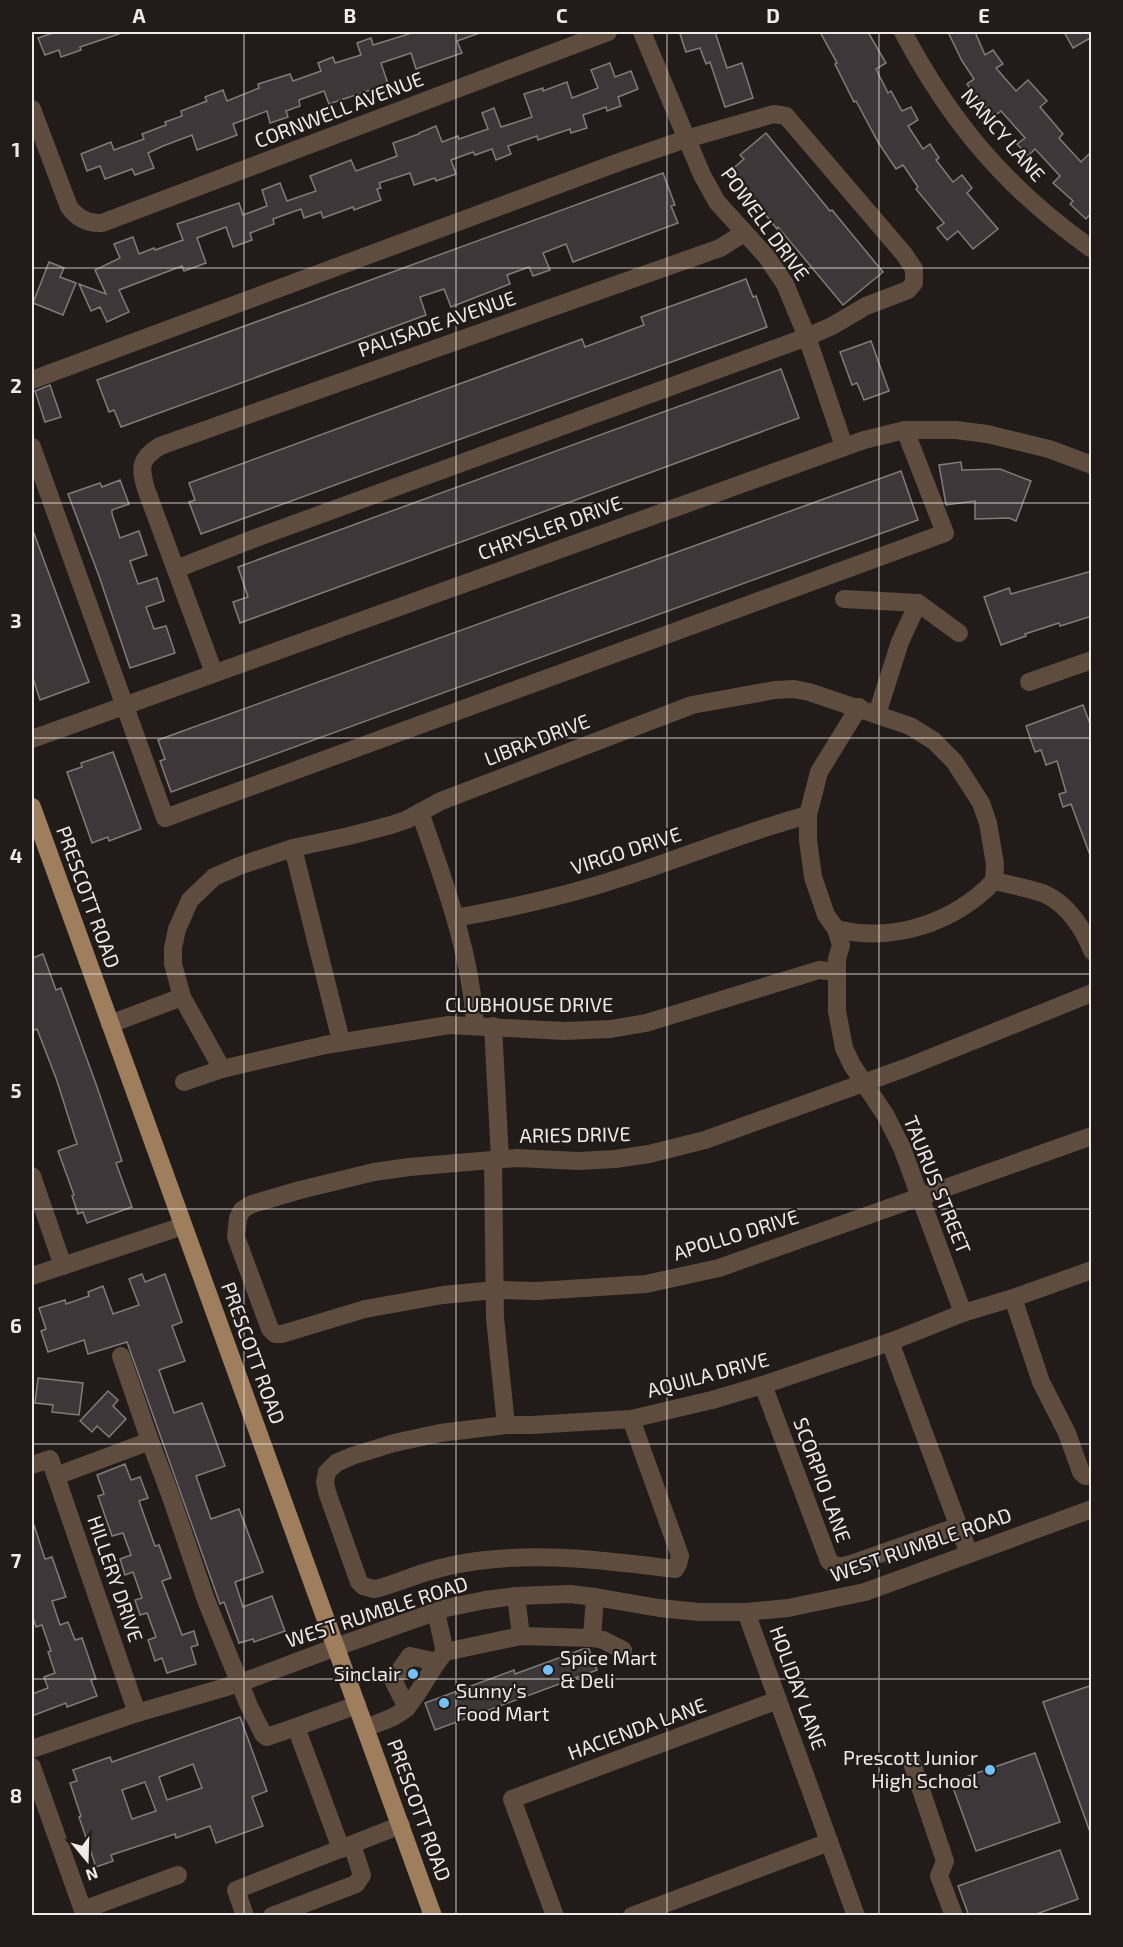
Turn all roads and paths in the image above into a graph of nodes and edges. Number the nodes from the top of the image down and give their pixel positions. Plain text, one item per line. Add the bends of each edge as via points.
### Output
1 (608, 32) edge
2 (642, 32) edge
3 (903, 32) edge
4 (32, 109) edge
5 (686, 139) junction
6 (38, 143) edge
7 (744, 233) junction
8 (1092, 249) edge
9 (807, 337) junction
10 (32, 380) edge
11 (905, 430) junction
12 (844, 446) junction
13 (32, 447) edge
14 (1092, 465) edge
15 (176, 569) junction
16 (844, 599) dead end
17 (918, 603) junction
18 (959, 633) dead end
19 (1092, 660) edge
20 (214, 673) junction
21 (1029, 682) dead end
22 (125, 706) junction
23 (859, 708) junction
24 (877, 714) junction
25 (32, 739) edge
26 (32, 807) edge
27 (420, 812) junction
28 (808, 815) junction
29 (293, 848) junction
30 (994, 881) junction
31 (455, 918) junction
32 (836, 929) junction
33 (1092, 951) edge
34 (837, 972) junction
35 (1092, 993) edge
36 (182, 997) junction
37 (110, 1024) junction
38 (484, 1026) junction
39 (341, 1041) junction
40 (222, 1068) junction
41 (184, 1082) dead end
42 (865, 1083) junction
43 (1092, 1136) edge
44 (496, 1160) junction
45 (32, 1176) edge
46 (919, 1197) junction
47 (183, 1226) junction
48 (63, 1266) junction
49 (1092, 1270) edge
50 (32, 1276) edge
51 (495, 1290) junction
52 (1014, 1298) junction
53 (963, 1313) junction
54 (275, 1334) joint
55 (890, 1342) junction
56 (121, 1356) dead end
57 (763, 1385) junction
58 (631, 1419) junction
59 (506, 1425) junction
60 (150, 1441) junction
61 (32, 1465) edge
62 (56, 1476) junction
63 (1092, 1476) edge
64 (1092, 1509) edge
65 (960, 1530) junction
66 (969, 1554) junction
67 (516, 1596) junction
68 (595, 1597) junction
69 (436, 1612) junction
70 (746, 1612) junction
71 (521, 1636) junction
72 (592, 1638) junction
73 (336, 1647) junction
74 (623, 1650) dead end
75 (441, 1657) junction
76 (240, 1683) junction
77 (778, 1700) junction
78 (357, 1705) junction
79 (407, 1708) junction
80 (137, 1713) junction
81 (296, 1727) junction
82 (365, 1728) junction
83 (32, 1749) edge
84 (912, 1763) dead end
85 (32, 1767) edge
86 (400, 1825) junction
87 (829, 1842) junction
88 (347, 1847) junction
89 (178, 1875) dead end
90 (84, 1913) edge
91 (245, 1916) edge
92 (272, 1916) edge
93 (433, 1916) edge
94 (555, 1916) edge
95 (632, 1916) edge
96 (856, 1916) edge
97 (954, 1916) edge

1 - 6 street, CORNWELL AVENUE via 110,222 84,221 73,213
2 - 5 street, POWELL DRIVE
3 - 8 street, NANCY LANE via 940,97 994,165 1031,202
4 - 6 street
5 - 7 street, POWELL DRIVE via 717,202
5 - 9 street via 774,114 786,116 914,269 914,283 908,290 866,306
5 - 10 street
7 - 9 street, POWELL DRIVE via 785,284
7 - 15 street, PALISADE AVENUE via 720,248 160,446 145,458 141,472
9 - 12 street, POWELL DRIVE
9 - 15 street
11 - 12 street, CHRYSLER DRIVE
11 - 14 street, CHRYSLER DRIVE via 987,434 1049,449
11 - 22 street via 945,533 165,818
12 - 20 street, CHRYSLER DRIVE
13 - 22 street
15 - 20 street
16 - 17 street
17 - 18 street
17 - 24 street via 900,642
19 - 21 street
20 - 22 street, CHRYSLER DRIVE
22 - 25 street, CHRYSLER DRIVE
23 - 24 street, LIBRA DRIVE
23 - 27 street, LIBRA DRIVE via 794,689 692,705
23 - 28 street, TAURUS STREET via 819,772
24 - 30 street, LIBRA DRIVE via 918,730 954,761 981,803 988,823
26 - 37 main road, PRESCOTT ROAD
27 - 29 street, LIBRA DRIVE via 370,831
27 - 31 street
28 - 31 street, VIRGO DRIVE via 619,879 519,906
28 - 32 street, TAURUS STREET via 813,877 826,915
29 - 36 street, LIBRA DRIVE via 214,877 190,900 173,948
29 - 39 street
30 - 32 street via 982,894 945,918 900,932 864,934
30 - 33 street via 1056,901 1083,931
31 - 38 street via 473,999
32 - 34 street, TAURUS STREET via 842,945
34 - 38 street, CLUBHOUSE DRIVE via 819,970 676,1015 611,1029 507,1030
34 - 42 street, TAURUS STREET via 837,1011 844,1048
35 - 42 street, ARIES DRIVE
36 - 37 street
36 - 40 street, LIBRA DRIVE
37 - 47 main road, PRESCOTT ROAD
38 - 39 street, CLUBHOUSE DRIVE via 448,1025
38 - 44 street
39 - 40 street, CLUBHOUSE DRIVE
40 - 41 street, CLUBHOUSE DRIVE
42 - 44 street, ARIES DRIVE via 724,1134 649,1154 578,1161
42 - 46 street, TAURUS STREET via 902,1148
43 - 46 street, APOLLO DRIVE
44 - 51 street
44 - 54 street, ARIES DRIVE via 374,1172 300,1190 242,1210 236,1237
45 - 48 street
46 - 51 street, APOLLO DRIVE via 719,1268 645,1284
46 - 53 street, TAURUS STREET
47 - 48 street
47 - 73 main road, PRESCOTT ROAD
48 - 50 street
49 - 52 street, AQUILA DRIVE
51 - 54 street, APOLLO DRIVE via 402,1301
51 - 59 street
52 - 53 street, AQUILA DRIVE
52 - 63 street via 1041,1382 1067,1433 1081,1472
53 - 55 street, AQUILA DRIVE
55 - 57 street, AQUILA DRIVE
55 - 65 street
56 - 60 street
57 - 58 street, AQUILA DRIVE
57 - 65 street, SCORPIO LANE via 834,1566
58 - 59 street, AQUILA DRIVE
58 - 59 street, AQUILA DRIVE via 680,1556 675,1569 592,1559 515,1557 475,1561 374,1589 359,1582 327,1492 327,1472 352,1456 394,1443
60 - 62 street
60 - 76 street
61 - 62 street, HILLERY DRIVE via 50,1459
62 - 80 street, HILLERY DRIVE
64 - 66 street, WEST RUMBLE ROAD
65 - 66 street
66 - 70 street, WEST RUMBLE ROAD via 858,1594
67 - 68 street, WEST RUMBLE ROAD
67 - 69 street, WEST RUMBLE ROAD
67 - 71 street
68 - 70 street, WEST RUMBLE ROAD via 699,1612
68 - 72 street
69 - 73 street, WEST RUMBLE ROAD
69 - 75 street
70 - 77 street, HOLIDAY LANE
71 - 72 street
71 - 75 street
72 - 74 street
73 - 76 street, WEST RUMBLE ROAD
73 - 78 main road, PRESCOTT ROAD
75 - 79 street
75 - 79 street via 410,1656 393,1680
76 - 80 street, WEST RUMBLE ROAD
76 - 81 street via 263,1734 267,1737
77 - 87 street, HOLIDAY LANE
77 - 94 street, HACIENDA LANE via 513,1799
78 - 81 street
78 - 82 main road, PRESCOTT ROAD
79 - 82 street
80 - 83 street, WEST RUMBLE ROAD
81 - 88 street
82 - 86 main road, PRESCOTT ROAD
84 - 97 street via 945,1861 939,1876
85 - 90 street
86 - 88 street
86 - 93 main road, PRESCOTT ROAD
87 - 95 street
87 - 96 street, HOLIDAY LANE
88 - 91 street via 236,1890
88 - 92 street via 362,1875 356,1884
89 - 90 street

